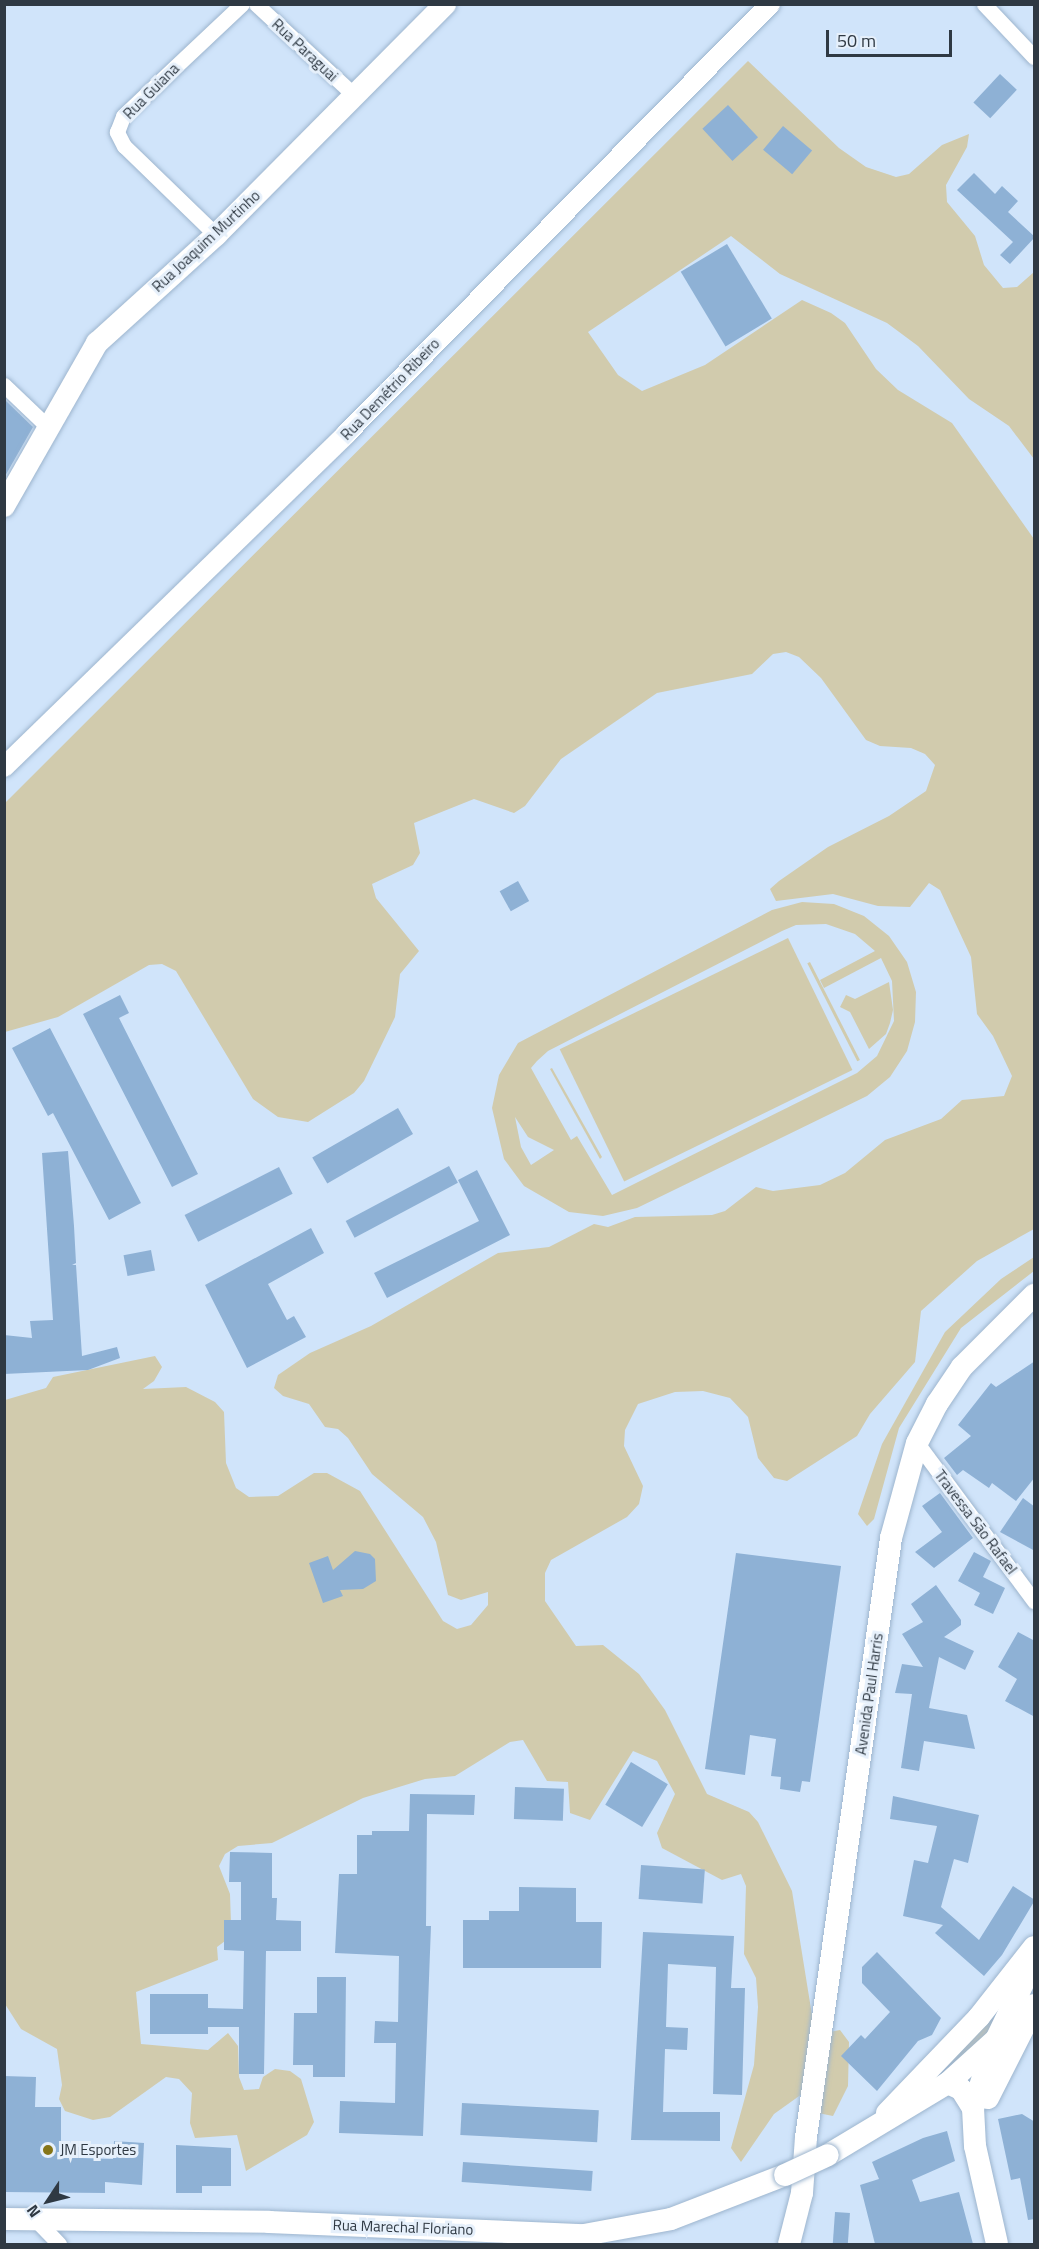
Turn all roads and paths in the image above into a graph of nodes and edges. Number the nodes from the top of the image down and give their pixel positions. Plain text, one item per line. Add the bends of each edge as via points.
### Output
1 (242, 4) edge
2 (256, 4) edge
3 (445, 4) edge
4 (770, 4) edge
5 (984, 4) edge
6 (1035, 57) edge
7 (354, 95) junction
8 (216, 235) junction
9 (4, 385) edge
10 (50, 429) junction
11 (4, 507) edge
12 (4, 767) edge
13 (1035, 1295) edge
14 (917, 1443) junction
15 (1035, 1601) edge
16 (1035, 1947) edge
17 (1035, 1960) edge
18 (1035, 2005) edge
19 (993, 2046) junction
20 (948, 2083) junction
21 (973, 2108) junction
22 (871, 2129) junction
23 (975, 2146) junction
24 (34, 2218) junction
25 (4, 2219) edge
26 (60, 2244) edge
27 (789, 2244) edge
28 (997, 2244) edge

1 - 8 street, Rua Guiana via 123,116 117,132 124,146
2 - 7 street, Rua Paraguai
3 - 7 main road, Rua Joaquim Murtinho
4 - 12 street, Rua Demétrio Ribeiro via 346,434
5 - 6 street
7 - 8 main road, Rua Joaquim Murtinho
8 - 10 main road, Rua Joaquim Murtinho via 98,343
9 - 10 street
10 - 11 main road, Rua Joaquim Murtinho
13 - 14 main road, Avenida Paul Harris via 962,1367
14 - 15 street, Travessa São Rafael
14 - 27 main road, Avenida Paul Harris via 891,1538 806,2137 802,2193
16 - 22 main road via 979,2018
17 - 19 main road
18 - 19 main road, Rua Marechal Floriano
18 - 23 main road via 982,2111
19 - 20 main road, Rua Marechal Floriano
19 - 21 main road
20 - 21 main road via 961,2089
20 - 22 main road, Rua Marechal Floriano
21 - 23 main road
22 - 24 main road, Rua Marechal Floriano, bridge via 828,2156 670,2219 584,2235 269,2222
23 - 28 main road
24 - 25 main road, Rua Marechal Floriano
24 - 26 street

